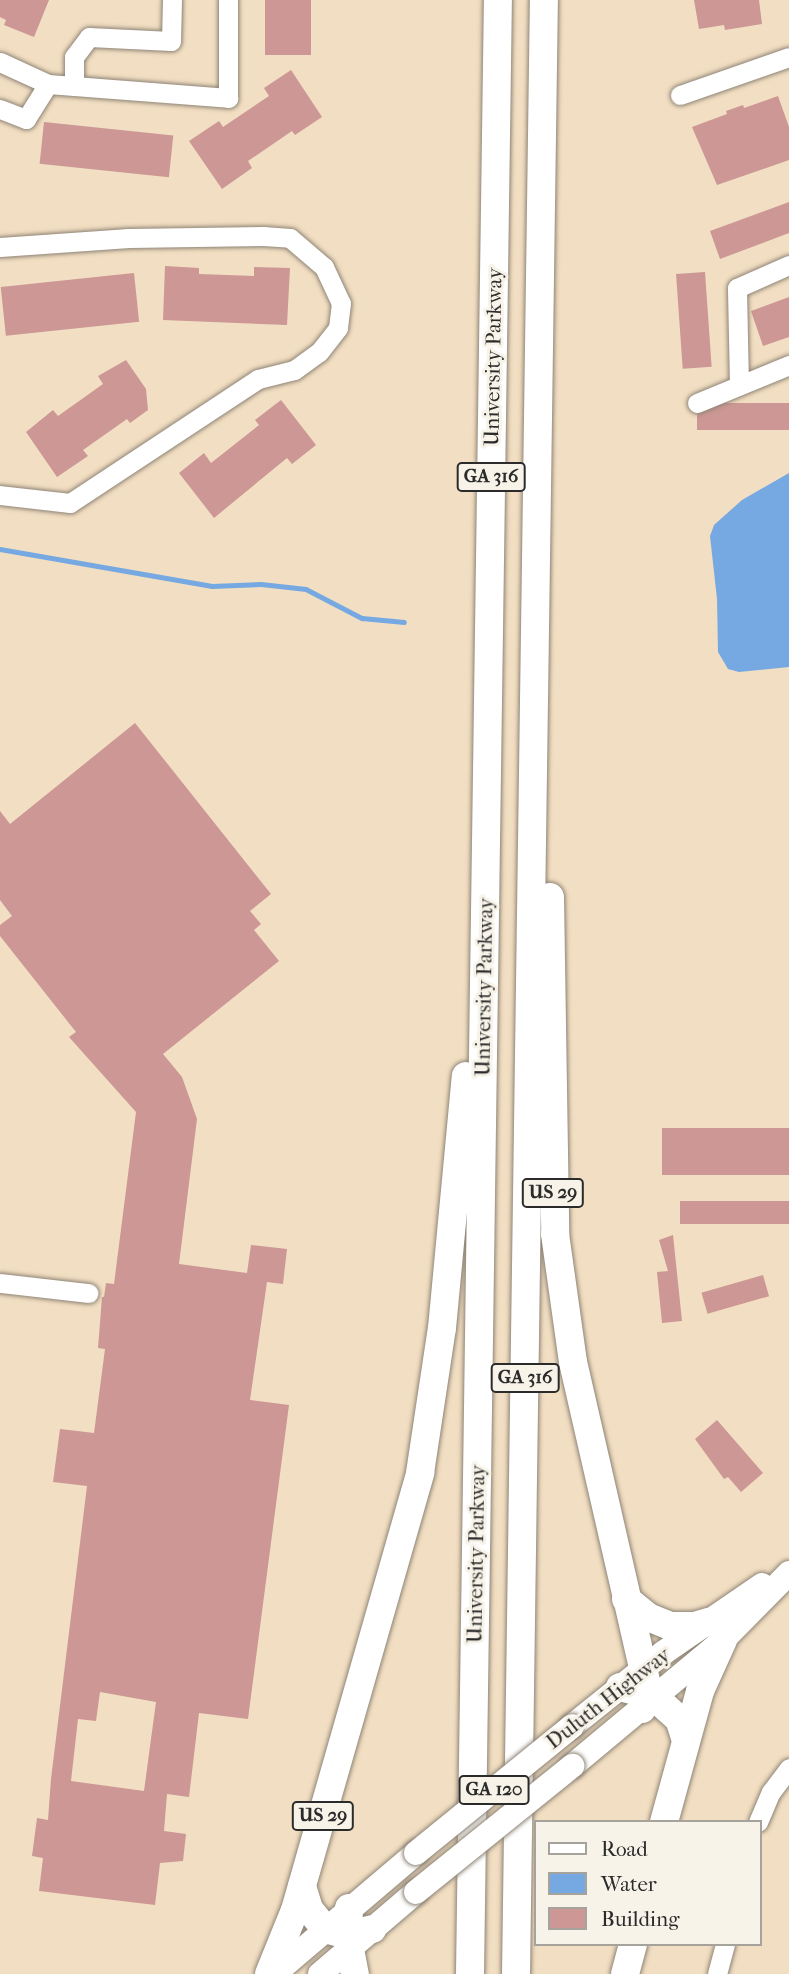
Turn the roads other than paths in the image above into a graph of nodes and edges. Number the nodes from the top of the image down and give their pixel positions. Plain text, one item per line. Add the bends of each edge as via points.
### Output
1 (172, 0) edge
2 (228, 0) edge
3 (498, 0) edge
4 (544, 0) edge
5 (789, 57) edge
6 (0, 62) edge
7 (48, 83) junction
8 (74, 86) junction
9 (680, 95) dead end
10 (0, 109) edge
11 (0, 247) edge
12 (789, 265) edge
13 (789, 365) edge
14 (739, 385) junction
15 (697, 403) dead end
16 (0, 495) edge
17 (533, 782) junction
18 (484, 948) junction
19 (0, 1283) edge
20 (88, 1293) dead end
21 (789, 1567) edge
22 (789, 1573) edge
23 (626, 1599) junction
24 (716, 1631) junction
25 (620, 1687) joint
26 (647, 1693) junction
27 (685, 1737) junction
28 (789, 1768) edge
29 (664, 1820) edge
30 (759, 1820) edge
31 (302, 1886) junction
32 (350, 1937) edge
33 (632, 1946) edge
34 (725, 1946) edge
35 (269, 1974) edge
36 (274, 1974) edge
37 (320, 1974) edge
38 (470, 1974) edge
39 (516, 1974) edge
40 (625, 1974) edge
41 (718, 1974) edge

1 - 8 street via 171,41 89,37 74,57
2 - 8 street via 228,98
3 - 18 highway, University Parkway / GA 316
4 - 17 highway, GA 316
5 - 9 street
6 - 7 street
7 - 8 street
7 - 10 street via 26,119
11 - 16 street via 129,238 290,238 324,267 341,303 338,328 319,352 294,370 258,379 69,503
12 - 14 street via 737,288
13 - 14 street
14 - 15 street
17 - 23 highway, US 29 via 551,902 555,1234 573,1362
17 - 39 highway, GA 316
18 - 31 highway, US 29 via 470,1038 442,1328 420,1472
18 - 38 highway, University Parkway / GA 316
19 - 20 street
21 - 24 main road, Duluth Highway
22 - 24 main road, Duluth Highway
23 - 24 highway via 648,1617 670,1626
23 - 26 highway, US 29
24 - 26 main road, Duluth Highway
24 - 27 highway
25 - 26 highway
25 - 32 main road, Duluth Highway / GA 120, bridge via 416,1853
26 - 27 highway via 679,1719
26 - 32 main road, Duluth Highway / GA 120, bridge via 572,1766 416,1892
27 - 29 highway
28 - 30 street via 771,1792
31 - 32 highway via 310,1909
31 - 35 highway, US 29
32 - 36 main road, Duluth Highway / GA 120
32 - 37 main road, Duluth Highway / GA 120
33 - 40 highway
34 - 41 street

